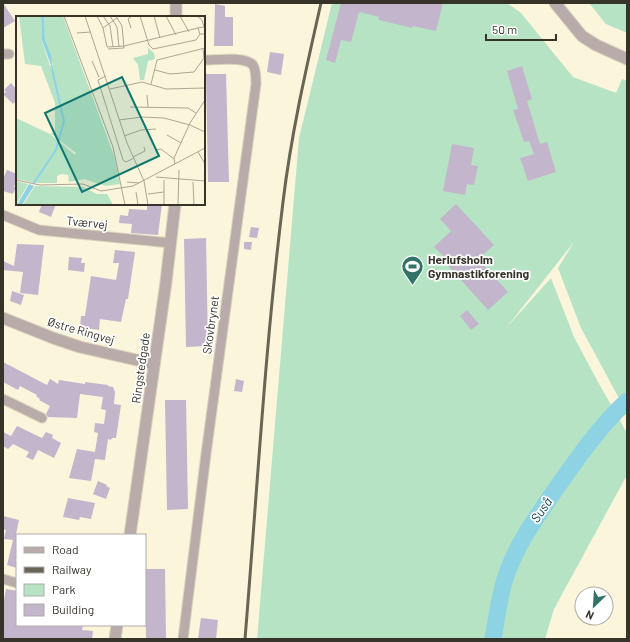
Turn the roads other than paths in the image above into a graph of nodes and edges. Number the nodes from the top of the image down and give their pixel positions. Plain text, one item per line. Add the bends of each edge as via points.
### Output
1 (176, 3) edge
2 (555, 3) edge
3 (176, 16) edge
4 (627, 59) edge
5 (205, 60) edge
6 (175, 205) edge
7 (3, 215) edge
8 (171, 243) junction
9 (3, 318) edge
10 (154, 364) junction
11 (3, 399) edge
12 (42, 418) dead end
13 (130, 534) edge
14 (3, 579) edge
15 (16, 583) edge
16 (117, 626) edge
17 (115, 639) edge
18 (183, 639) edge

1 - 3 street
2 - 4 street via 582,36
5 - 18 street, Skovbrynet via 241,59 248,62 256,74 256,84
6 - 8 street, Ringstedgade
7 - 8 street, Tværvej via 38,230
8 - 10 street, Ringstedgade
9 - 10 street, Østre Ringvej via 80,347
10 - 13 street, Ringstedgade
11 - 12 street
14 - 15 street
16 - 17 street

